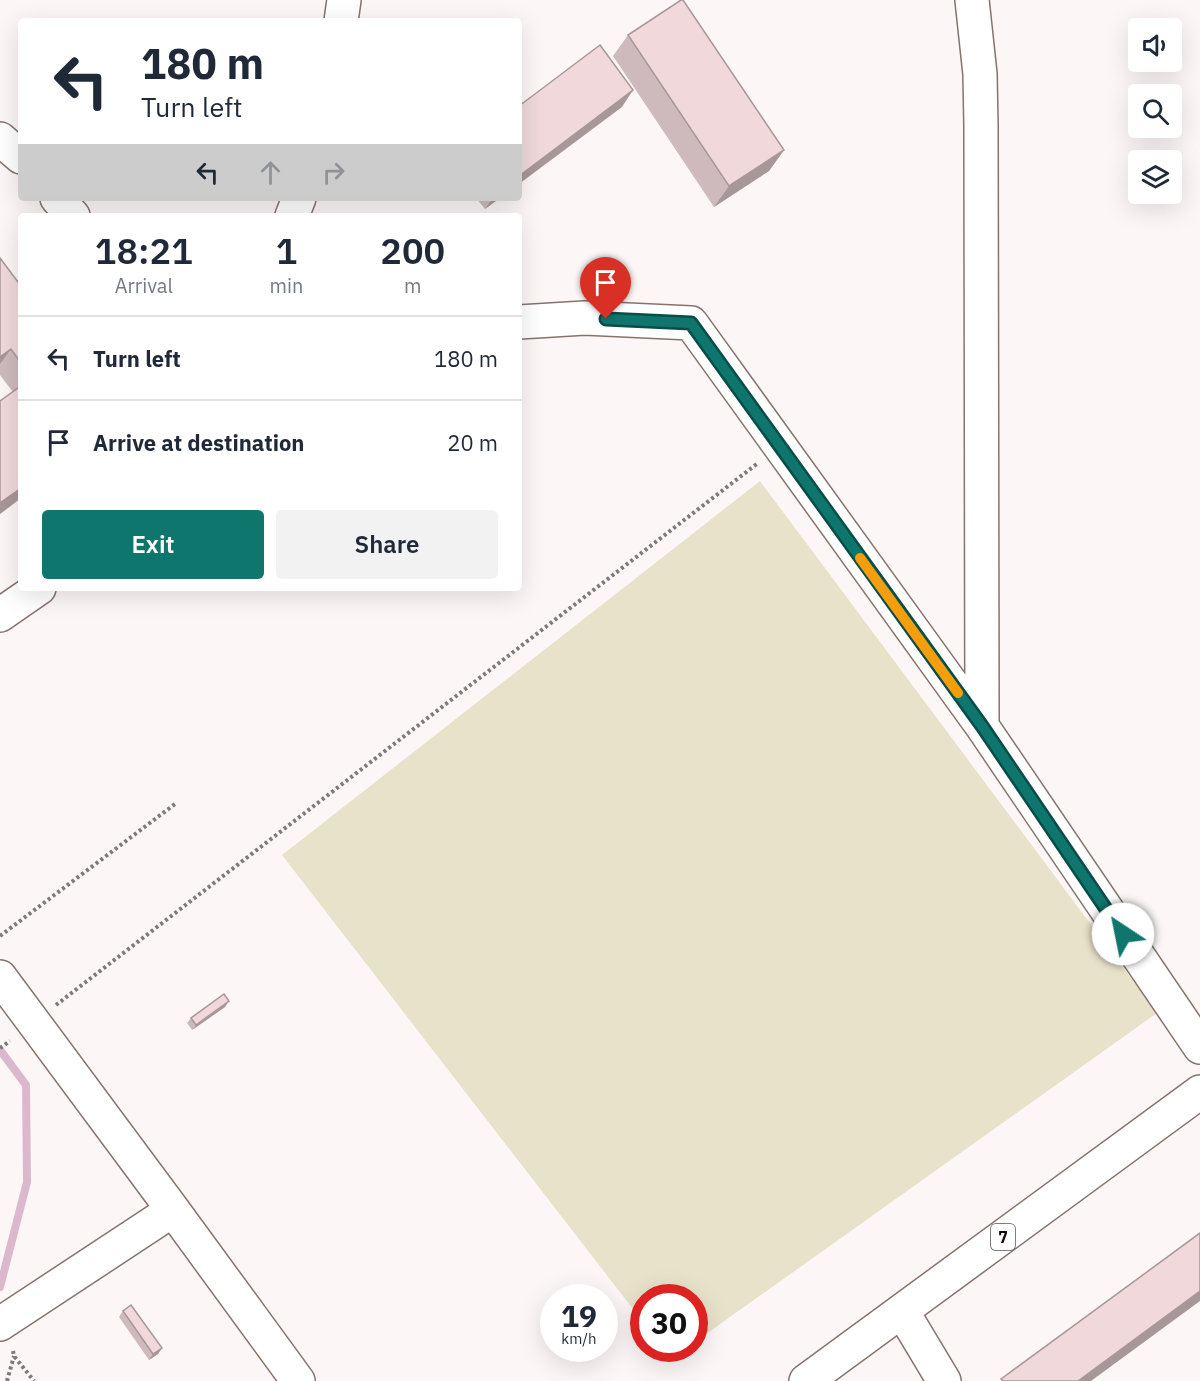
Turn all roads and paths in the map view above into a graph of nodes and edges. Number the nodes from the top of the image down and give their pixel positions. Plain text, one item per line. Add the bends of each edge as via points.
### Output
1 (344, 0) edge
2 (972, 0) edge
3 (341, 18) edge
4 (0, 139) edge
5 (18, 155) edge
6 (60, 201) edge
7 (70, 213) edge
8 (522, 321) edge
9 (780, 446) junction
10 (35, 591) edge
11 (0, 615) edge
12 (982, 726) junction
13 (175, 804) dead end
14 (0, 936) edge
15 (0, 977) edge
16 (23, 1031) junction
17 (1200, 1047) edge
18 (0, 1048) edge
19 (1200, 1092) edge
20 (174, 1210) junction
21 (902, 1311) junction
22 (0, 1324) edge
23 (8, 1381) edge
24 (34, 1381) edge
25 (298, 1381) edge
26 (806, 1381) edge
27 (944, 1381) edge

1 - 3 main road
2 - 12 main road via 981,126
4 - 5 main road
6 - 7 main road
8 - 9 main road via 585,318 691,323
9 - 12 main road
9 - 16 path
10 - 11 main road
12 - 17 main road
13 - 14 path
15 - 16 main road
16 - 18 path
16 - 20 main road
19 - 21 main road, 7
20 - 22 main road
20 - 25 main road
21 - 26 main road, 7
21 - 27 main road
23 - 24 path via 14,1356

